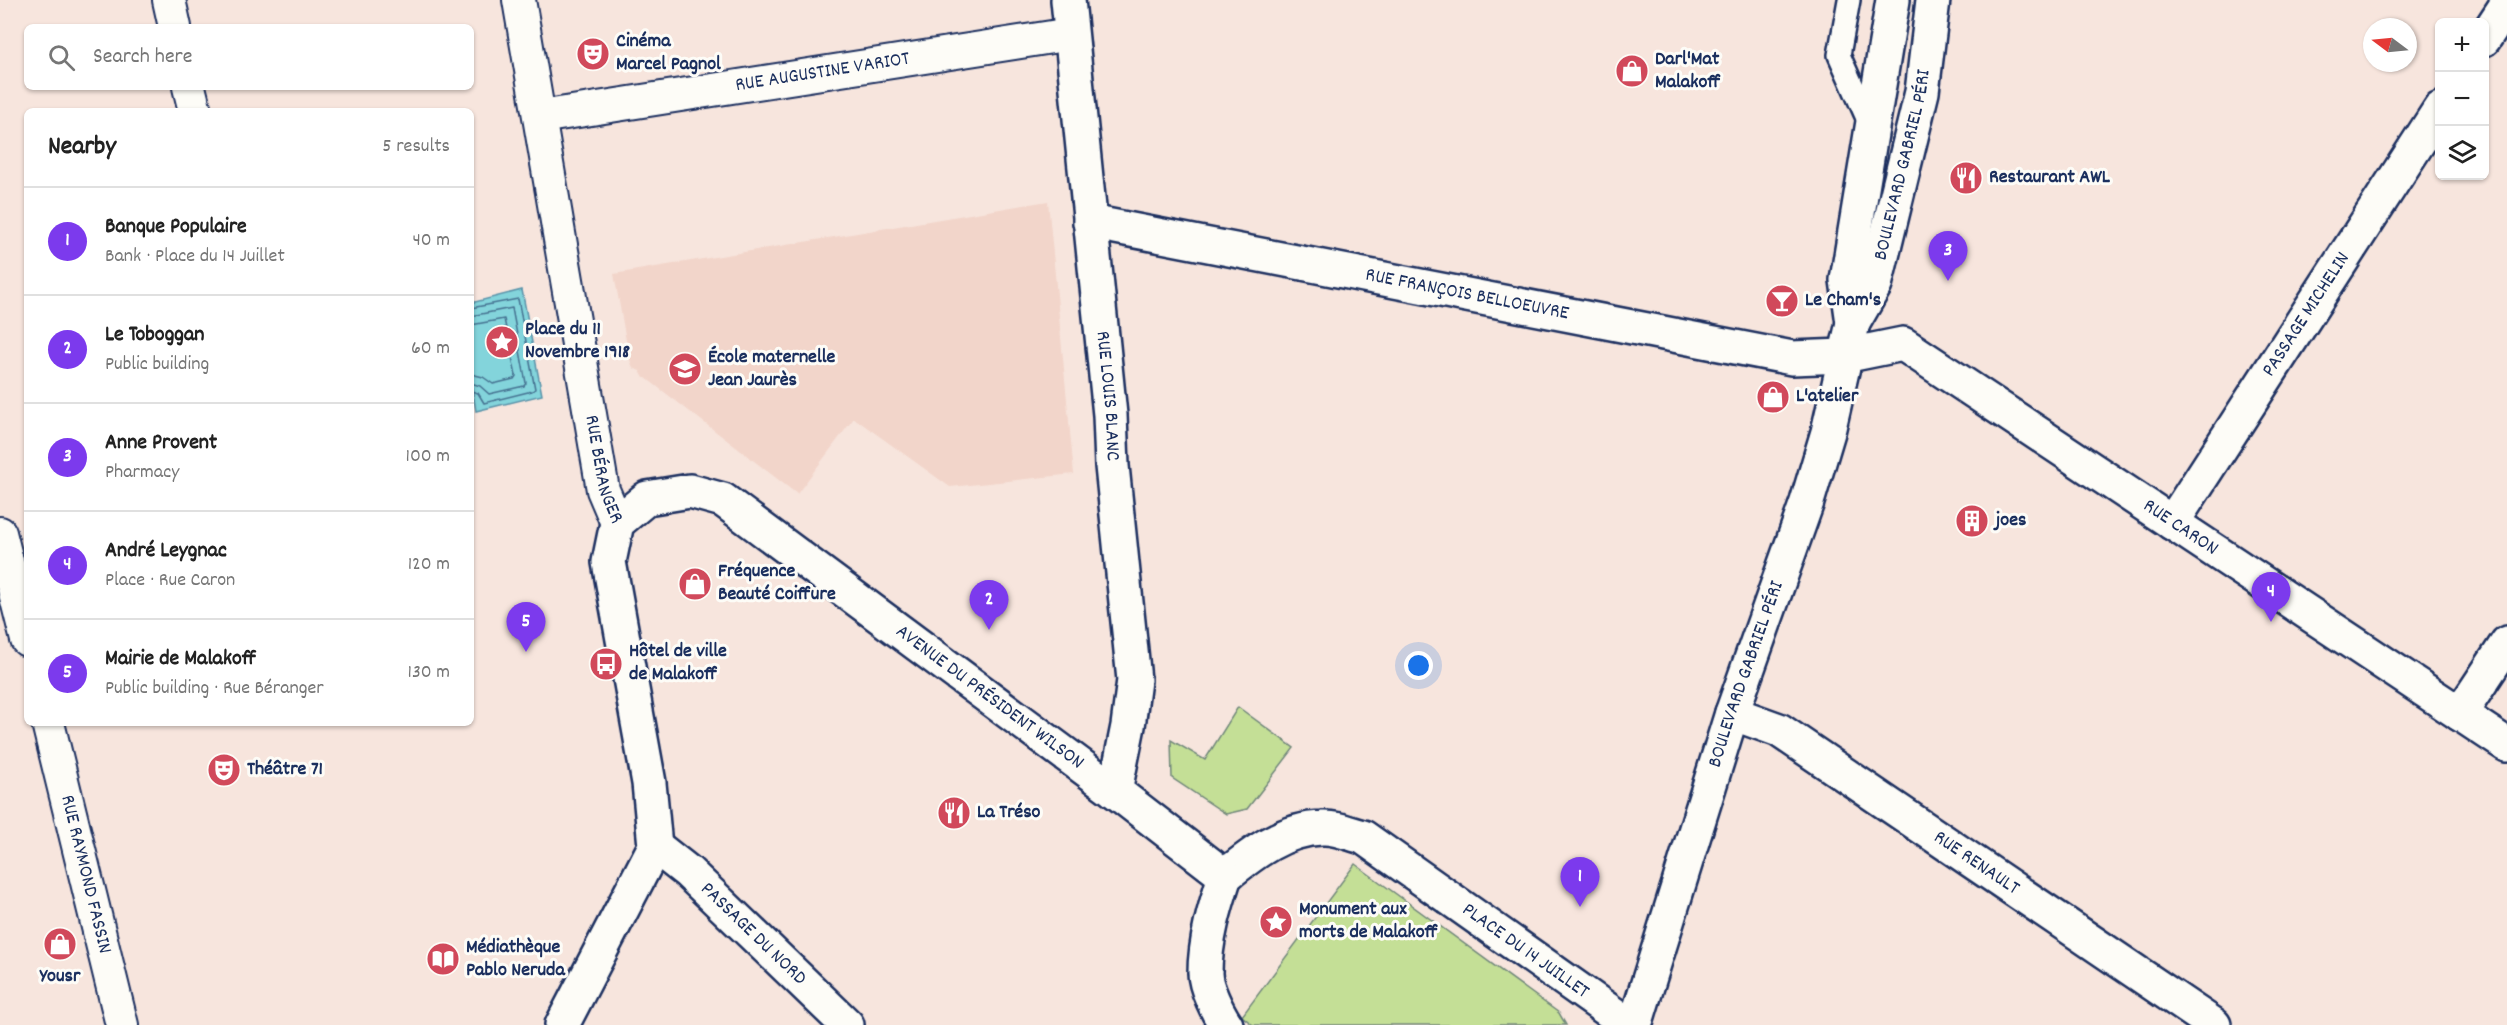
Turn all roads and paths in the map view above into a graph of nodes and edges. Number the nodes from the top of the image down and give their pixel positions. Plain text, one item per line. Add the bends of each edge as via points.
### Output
1 (169, 0) edge
2 (519, 0) edge
3 (1068, 0) edge
4 (1848, 0) edge
5 (1893, 0) edge
6 (1933, 0) edge
7 (2507, 4) edge
8 (174, 24) edge
9 (2489, 31) edge
10 (1071, 34) junction
11 (190, 90) edge
12 (194, 108) edge
13 (2435, 115) edge
14 (540, 117) junction
15 (1871, 128) junction
16 (1090, 222) junction
17 (1853, 323) junction
18 (1844, 356) junction
19 (618, 523) junction
20 (2172, 523) junction
21 (0, 533) edge
22 (24, 628) edge
23 (2507, 643) edge
24 (1732, 713) junction
25 (2460, 714) junction
26 (49, 726) edge
27 (2507, 746) edge
28 (1115, 791) junction
29 (655, 846) junction
30 (1225, 876) junction
31 (123, 1025) edge
32 (562, 1025) edge
33 (847, 1025) edge
34 (1226, 1025) edge
35 (1629, 1025) edge
36 (1635, 1025) edge
37 (2214, 1025) edge

1 - 8 street
2 - 14 street, RUE BÉRANGER
3 - 10 street, RUE LOUIS BLANC
4 - 15 lane via 1839,55
5 - 15 street, BOULEVARD GABRIEL PÉRI
6 - 17 street, BOULEVARD GABRIEL PÉRI via 1922,92 1878,275
7 - 9 street
10 - 14 street, RUE AUGUSTINE VARIOT
10 - 16 street, RUE LOUIS BLANC
11 - 12 street
13 - 20 street, PASSAGE MICHELIN
14 - 19 street, RUE BÉRANGER via 603,490
15 - 17 street, BOULEVARD GABRIEL PÉRI via 1846,280
16 - 18 street, RUE FRANÇOIS BELLOEUVRE via 1792,358
16 - 28 street, RUE LOUIS BLANC via 1134,680
17 - 18 street, BOULEVARD GABRIEL PÉRI
18 - 20 street, RUE CARON via 1903,344
18 - 24 street, BOULEVARD GABRIEL PÉRI via 1828,432 1807,502
19 - 28 street, AVENUE DU PRÉSIDENT WILSON via 647,498 690,491 723,500
19 - 29 street, RUE BÉRANGER via 609,562 649,783
20 - 25 street, RUE CARON
21 - 22 street
23 - 25 street
24 - 36 street, BOULEVARD GABRIEL PÉRI
24 - 37 street, RUE RENAULT via 1779,730
25 - 27 street, RUE CARON
26 - 31 street, RUE RAYMOND FASSIN
28 - 30 street, AVENUE DU PRÉSIDENT WILSON
29 - 32 street
29 - 33 street, PASSAGE DU NORD via 688,872
30 - 34 street via 1213,913 1205,975
30 - 35 street, PLACE DU 14 JUILLET via 1253,853 1283,836 1323,828 1364,837

